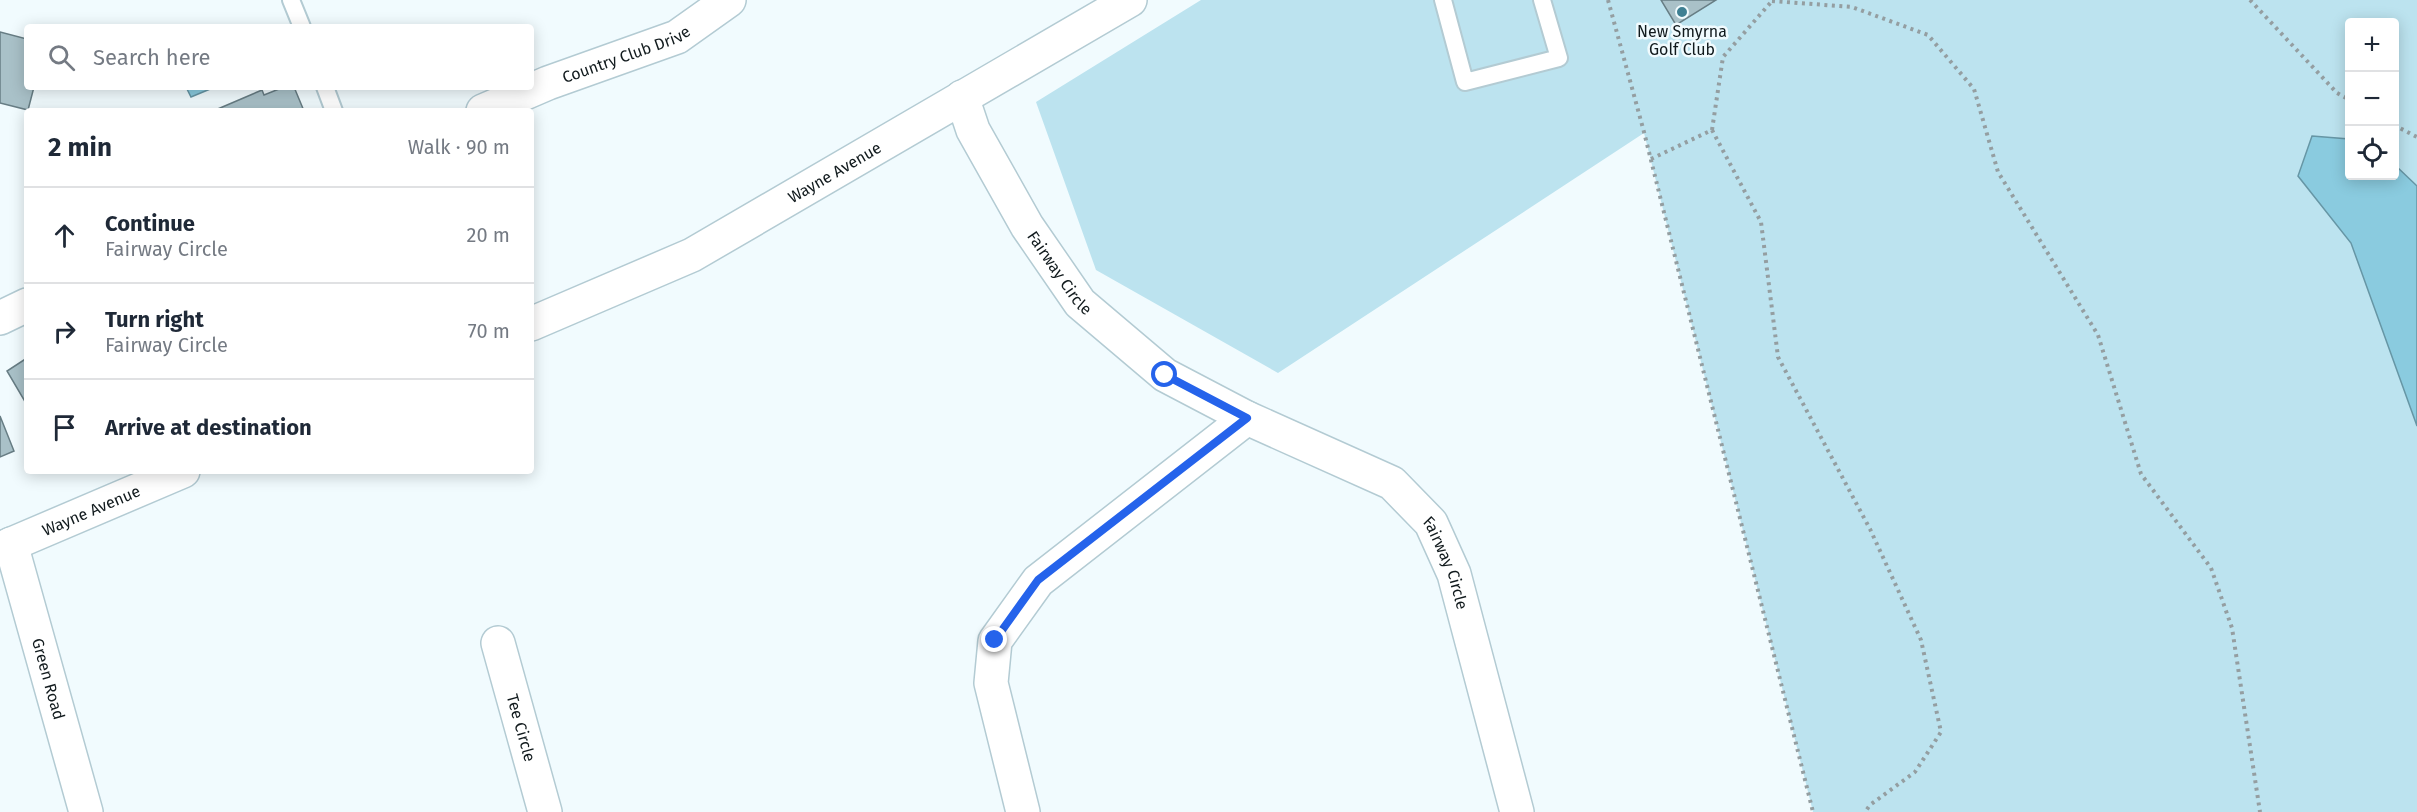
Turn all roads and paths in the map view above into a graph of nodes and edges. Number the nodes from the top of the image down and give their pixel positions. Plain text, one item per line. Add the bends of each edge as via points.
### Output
1 (291, 0) edge
2 (729, 0) edge
3 (1130, 0) edge
4 (1443, 0) edge
5 (1542, 0) edge
6 (1608, 0) edge
7 (2250, 0) edge
8 (1772, 1) edge
9 (301, 24) edge
10 (534, 89) edge
11 (326, 90) edge
12 (532, 90) edge
13 (962, 97) junction
14 (2345, 98) edge
15 (333, 108) edge
16 (490, 108) edge
17 (2396, 126) edge
18 (1712, 129) junction
19 (2417, 137) edge
20 (1651, 159) junction
21 (24, 306) edge
22 (0, 318) edge
23 (534, 323) edge
24 (1247, 418) junction
25 (176, 474) edge
26 (6, 546) edge
27 (498, 643) dead end
28 (86, 812) edge
29 (545, 812) edge
30 (1023, 812) edge
31 (1517, 812) edge
32 (1813, 812) edge
33 (1865, 812) edge
34 (2260, 812) edge

1 - 9 lane
2 - 10 street, Country Club Drive via 677,37
3 - 13 street, Wayne Avenue
4 - 5 lane via 1465,82 1559,58
6 - 20 path
7 - 14 path
8 - 18 path via 1723,57
8 - 34 path via 1852,7 1928,35 1974,89 1998,172 2098,335 2141,474 2211,568 2232,628
11 - 15 lane
12 - 16 street, Country Club Drive
13 - 23 street, Wayne Avenue via 692,255
13 - 24 street, Fairway Circle via 973,130 1027,226 1080,303 1165,375
17 - 19 path
18 - 20 path
18 - 33 path via 1761,222 1778,357 1870,529 1921,640 1941,732 1916,772
20 - 32 path
21 - 22 street
24 - 30 street via 1038,580 995,640 991,683
24 - 31 street, Fairway Circle via 1392,483 1431,523 1454,574
25 - 26 street, Wayne Avenue
26 - 28 street, Green Road
27 - 29 street, Tee Circle

